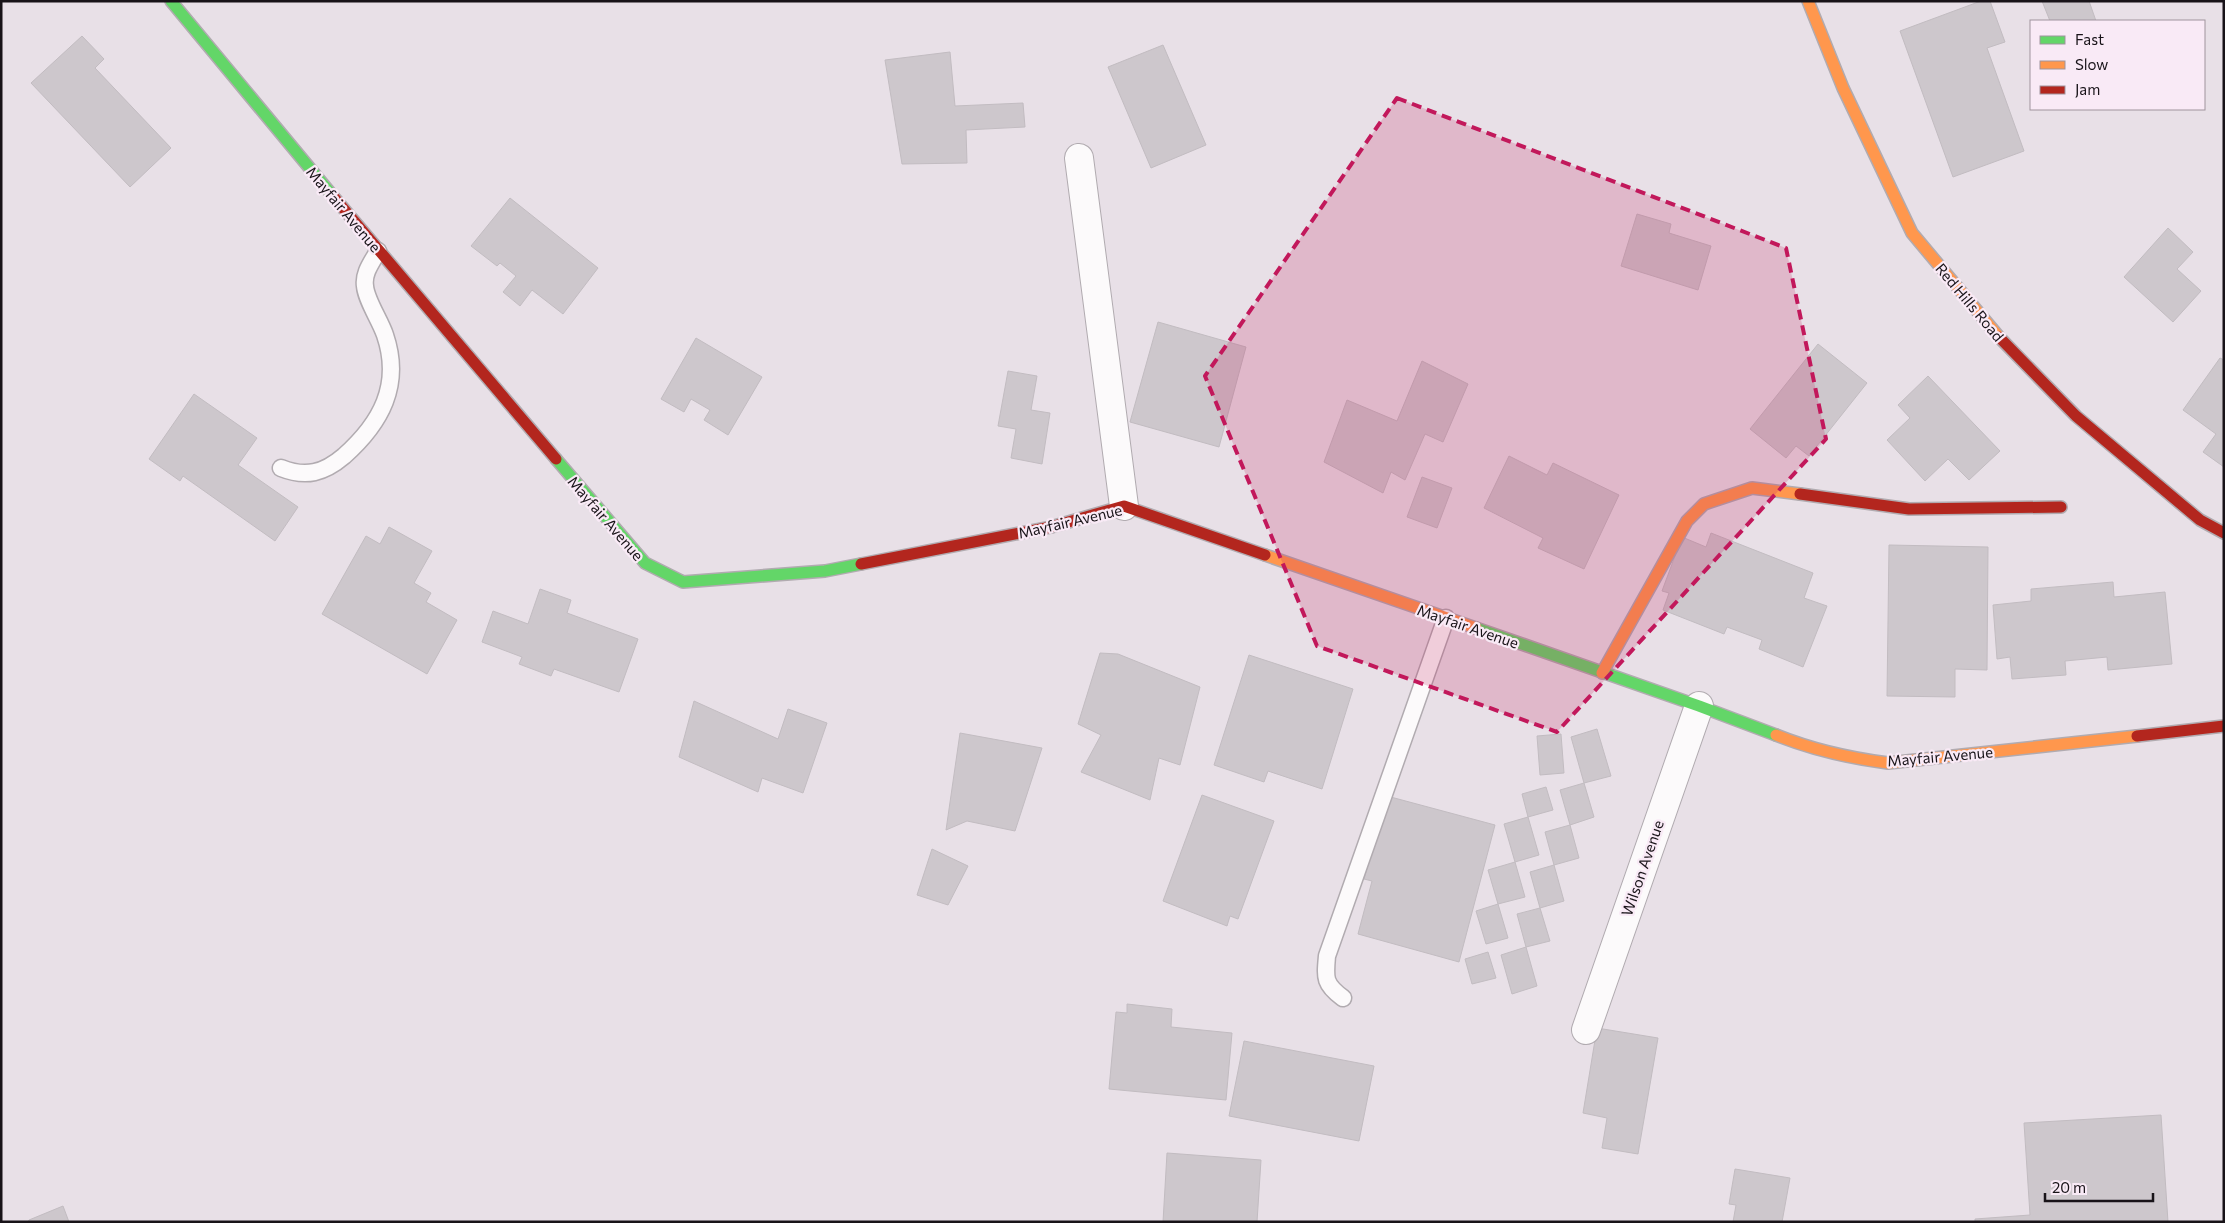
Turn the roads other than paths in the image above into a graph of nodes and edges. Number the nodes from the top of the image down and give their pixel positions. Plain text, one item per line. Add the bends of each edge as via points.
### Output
1 (171, 1) edge
2 (1808, 1) edge
3 (1079, 158) dead end
4 (378, 251) junction
5 (281, 468) dead end
6 (1124, 506) junction
7 (2061, 508) dead end
8 (2224, 533) edge
9 (1446, 618) junction
10 (1602, 673) junction
11 (1699, 706) junction
12 (2223, 727) edge
13 (1343, 998) dead end
14 (1586, 1030) dead end

1 - 4 street, Mayfair Avenue
2 - 8 street, Red Hills Road via 1843,88 1912,233 1989,328 2076,416 2200,520
3 - 6 street
4 - 5 lane via 366,273 365,286 386,337 390,382 386,401 372,426 334,464 323,471 307,474
4 - 6 street, Mayfair Avenue via 645,563 683,582 825,570 1051,527
6 - 9 street, Mayfair Avenue
7 - 10 street via 1910,509 1752,488 1704,504 1686,521
9 - 10 street, Mayfair Avenue
9 - 13 lane via 1327,956 1325,977 1330,989
10 - 11 street, Mayfair Avenue
11 - 12 street, Mayfair Avenue via 1812,749 1888,763
11 - 14 street, Wilson Avenue

